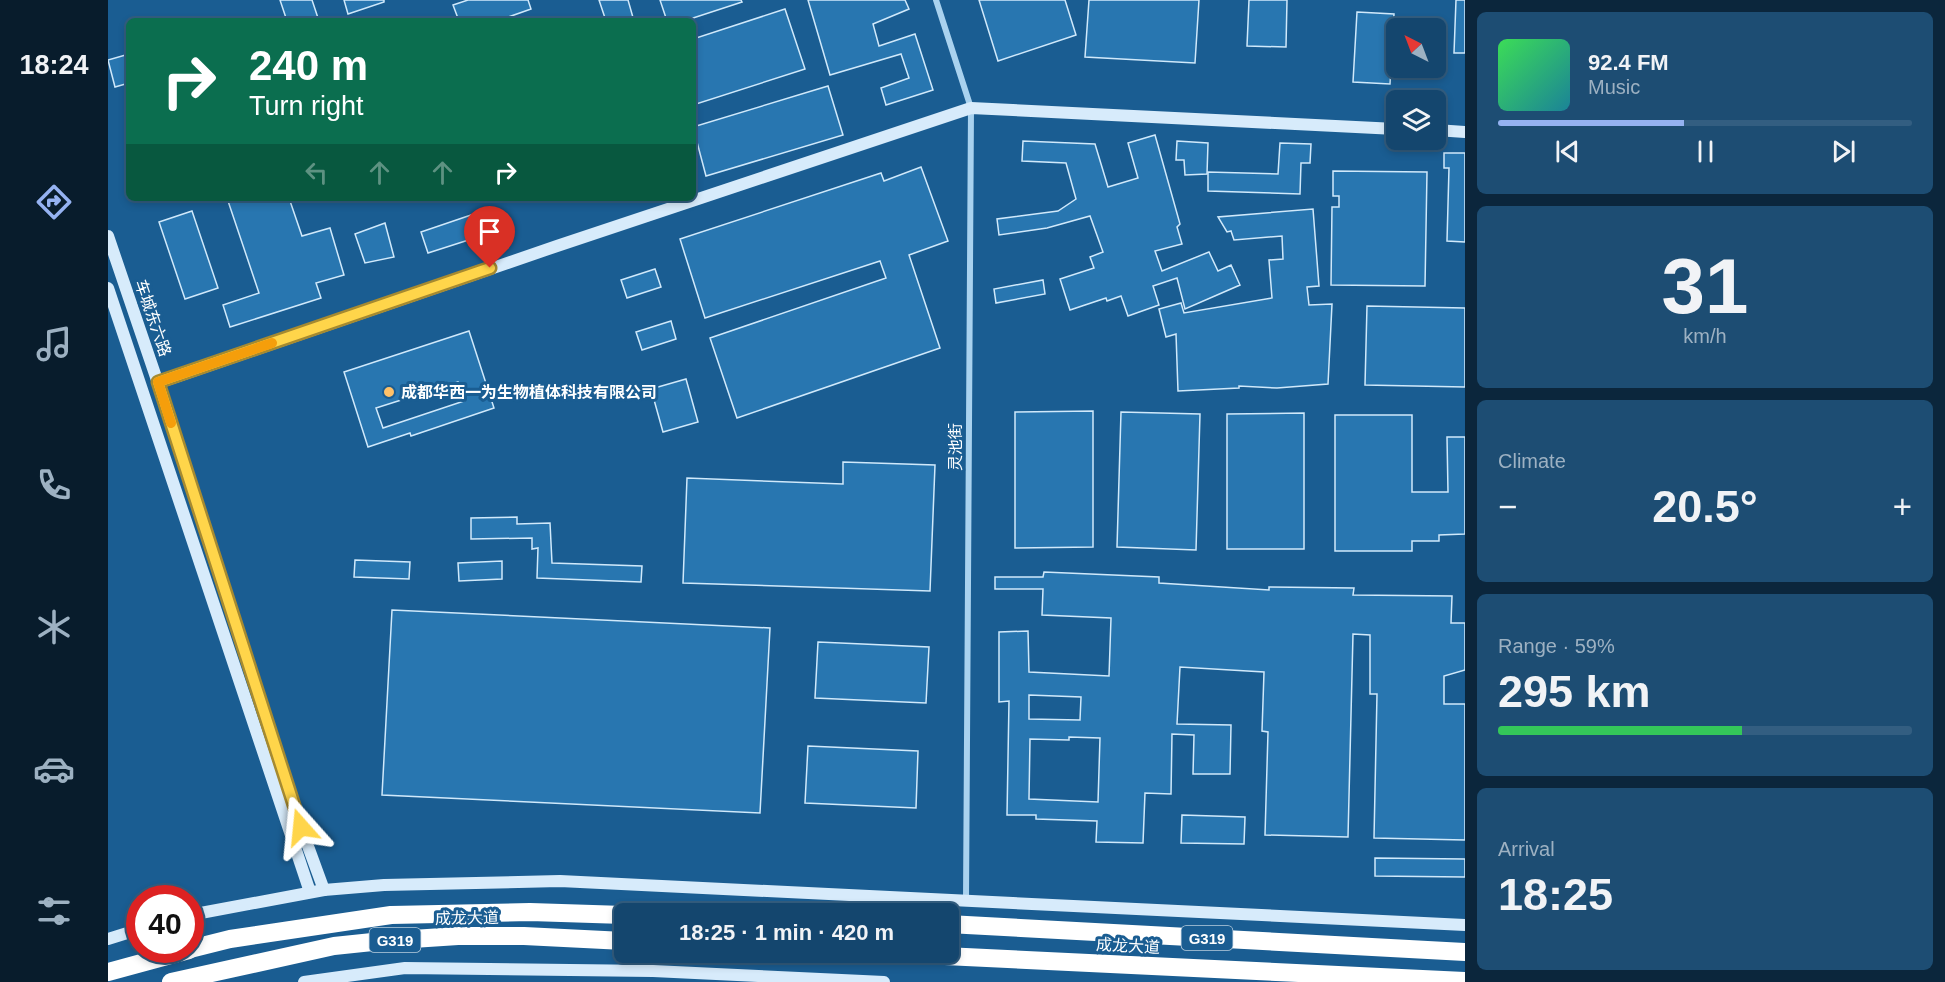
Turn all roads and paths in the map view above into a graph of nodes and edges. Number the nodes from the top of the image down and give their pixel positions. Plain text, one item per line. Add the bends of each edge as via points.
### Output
1 (936, 0) edge
2 (971, 108) junction
3 (1386, 129) edge
4 (1446, 131) edge
5 (1465, 132) edge
6 (696, 200) edge
7 (692, 201) edge
8 (108, 236) edge
9 (108, 288) edge
10 (158, 382) junction
11 (324, 890) junction
12 (310, 892) junction
13 (966, 900) junction
14 (204, 912) edge
15 (614, 915) edge
16 (959, 925) edge
17 (1465, 925) edge
18 (126, 933) edge
19 (108, 939) edge
20 (614, 940) edge
21 (204, 946) edge
22 (1465, 952) edge
23 (959, 957) edge
24 (140, 963) edge
25 (108, 972) edge
26 (349, 979) edge
27 (332, 980) edge
28 (1465, 981) edge
29 (171, 982) edge
30 (304, 982) edge
31 (885, 982) edge

1 - 2 street, 灵池街
2 - 3 street
2 - 6 street
2 - 13 street, 灵池街
4 - 5 street
7 - 10 street
8 - 10 street, 车城东六路
9 - 12 street, 车城东六路
10 - 11 street, 车城东六路
11 - 12 street
11 - 13 street via 560,880
12 - 14 street
13 - 17 street
15 - 21 highway, 成龙大道 / G319 via 391,915
16 - 22 highway, 成龙大道 / G319
18 - 19 street
20 - 29 highway, 成龙大道 / G319 via 458,936 382,941 334,946
23 - 28 highway, 成龙大道 / G319
24 - 25 highway, 成龙大道 / G319
26 - 27 street
26 - 31 street via 405,968 653,971
27 - 30 street

